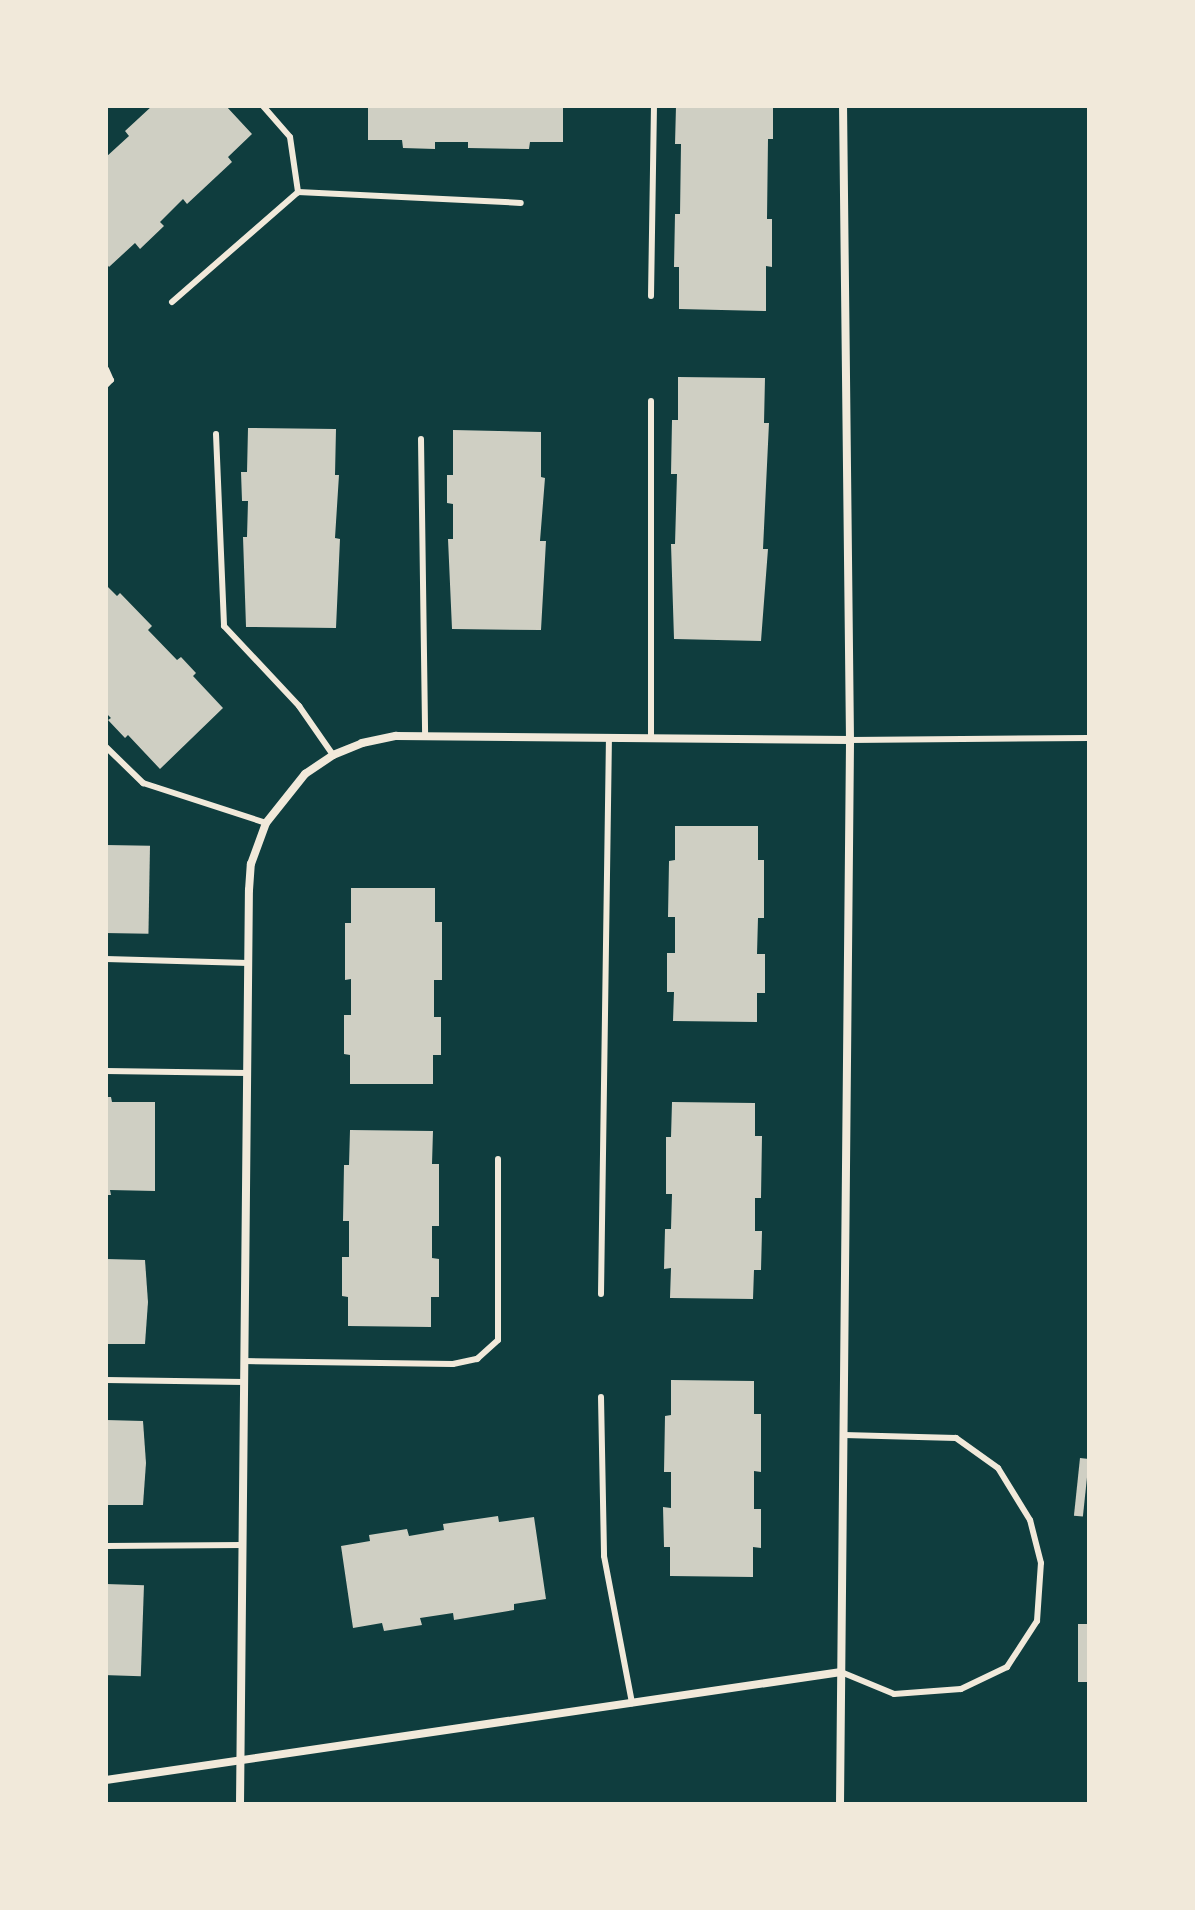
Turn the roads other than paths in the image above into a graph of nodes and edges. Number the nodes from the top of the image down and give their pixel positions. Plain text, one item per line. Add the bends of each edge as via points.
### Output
1 (263, 106) edge
2 (654, 106) edge
3 (843, 106) edge
4 (298, 192) junction
5 (521, 203) dead end
6 (651, 296) dead end
7 (172, 302) dead end
8 (106, 369) edge
9 (106, 385) edge
10 (651, 401) dead end
11 (216, 434) dead end
12 (421, 439) dead end
13 (425, 736) junction
14 (609, 738) junction
15 (651, 738) junction
16 (1089, 738) edge
17 (850, 740) junction
18 (106, 747) edge
19 (333, 755) junction
20 (266, 823) junction
21 (106, 959) edge
22 (248, 963) junction
23 (106, 1071) edge
24 (247, 1073) junction
25 (498, 1159) dead end
26 (601, 1294) dead end
27 (244, 1361) junction
28 (106, 1380) edge
29 (244, 1382) junction
30 (601, 1397) dead end
31 (844, 1435) junction
32 (242, 1545) junction
33 (106, 1546) edge
34 (841, 1672) junction
35 (632, 1703) junction
36 (240, 1760) junction
37 (106, 1780) edge
38 (240, 1804) edge
39 (840, 1804) edge

1 - 4 lane via 290,137
2 - 6 lane
3 - 17 street
4 - 5 lane
4 - 7 lane
8 - 9 lane via 111,380
10 - 15 lane
11 - 19 lane via 224,626 299,706
12 - 13 lane
13 - 14 street
13 - 19 street via 362,743
14 - 15 street
14 - 26 lane
15 - 17 street
16 - 17 lane
17 - 31 street
18 - 20 lane via 143,783
19 - 20 street via 305,774
20 - 22 street via 251,864
21 - 22 lane
22 - 24 street
23 - 24 lane
24 - 27 street
25 - 27 lane via 498,1340 477,1359 453,1364
27 - 29 street
28 - 29 lane
29 - 32 street
30 - 35 lane via 604,1556
31 - 34 street
31 - 34 lane via 956,1438 998,1468 1030,1520 1041,1563 1037,1621 1007,1667 961,1689 894,1694
32 - 33 lane
32 - 36 street
34 - 35 street
34 - 39 street
35 - 36 street
36 - 37 street
36 - 38 street

